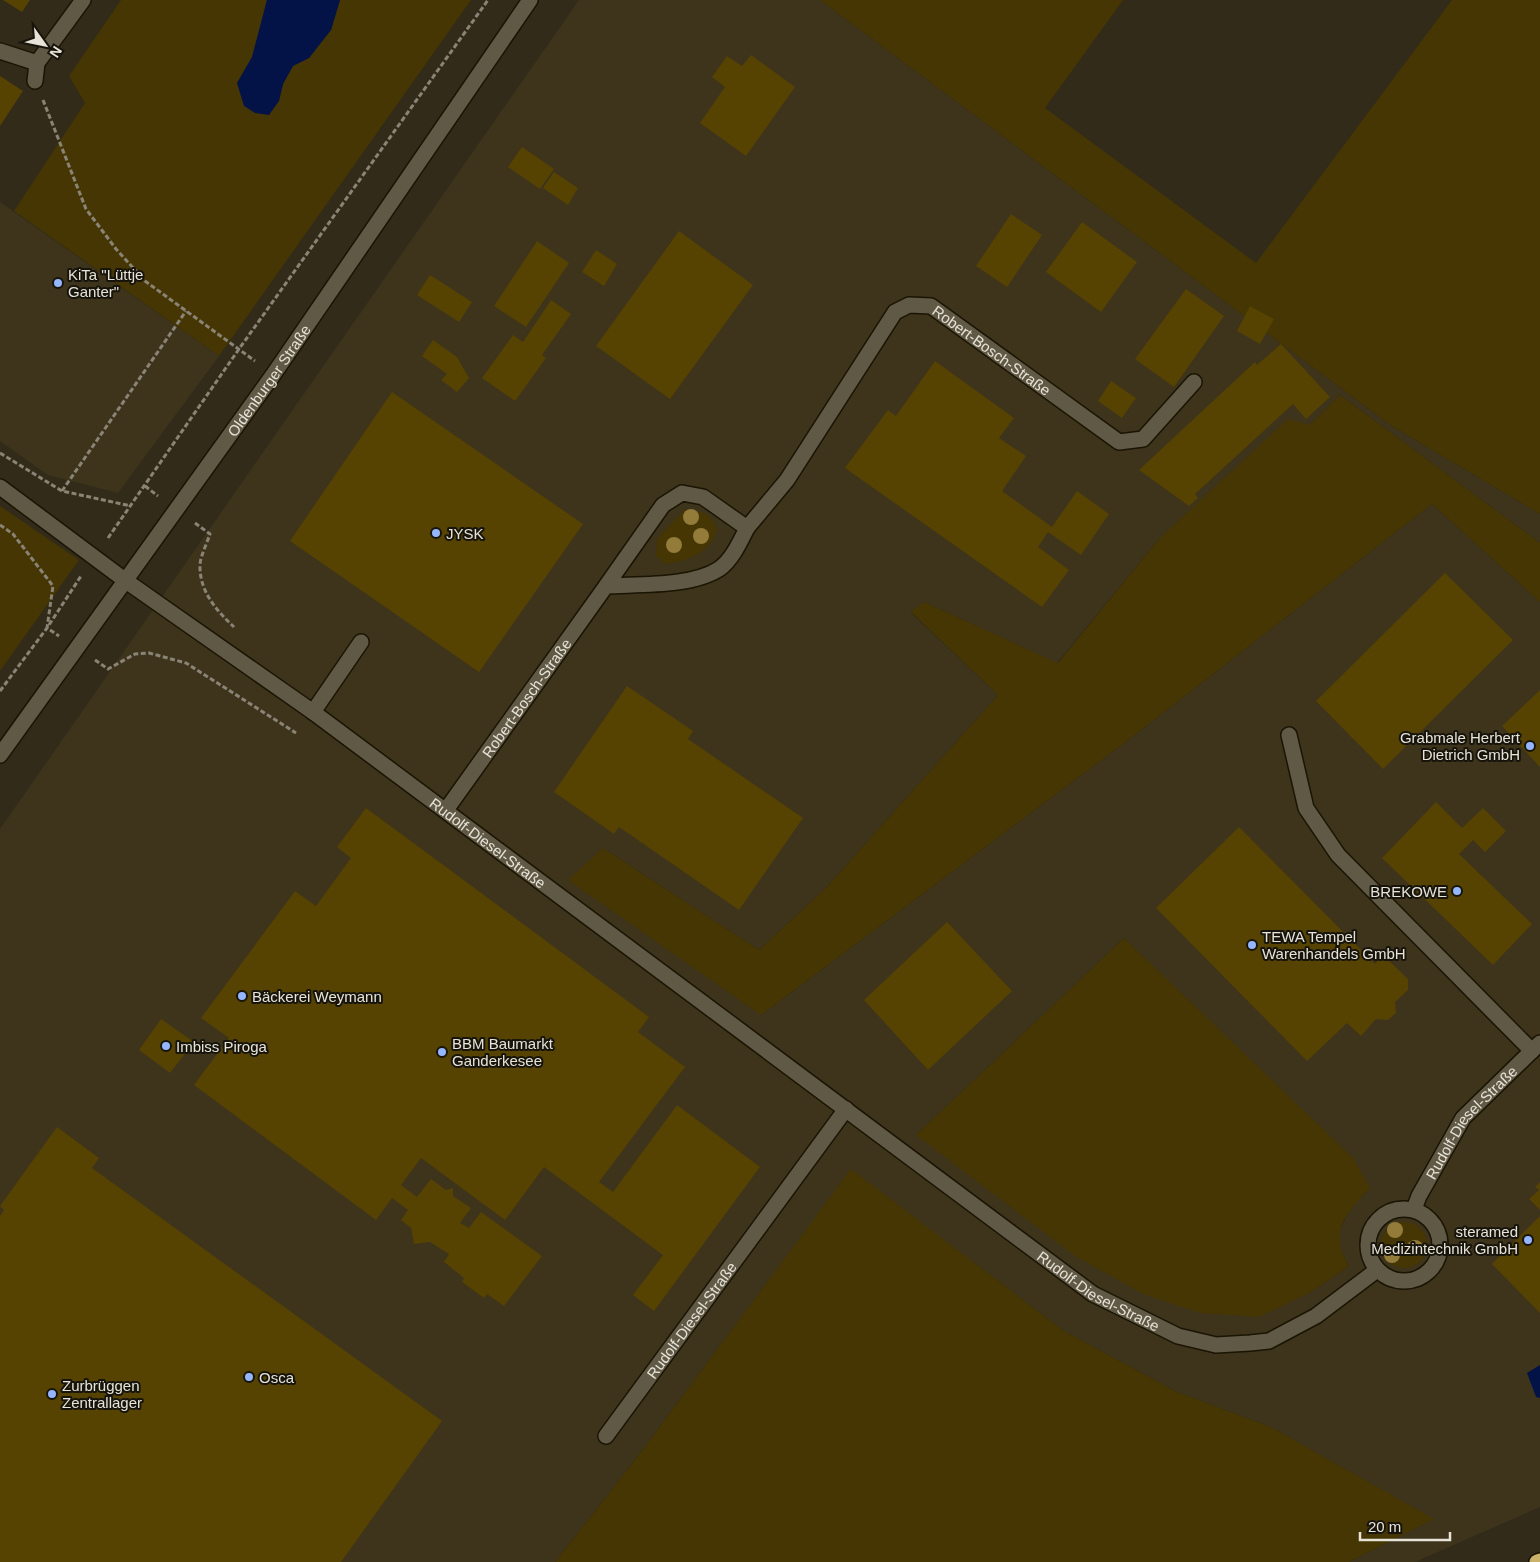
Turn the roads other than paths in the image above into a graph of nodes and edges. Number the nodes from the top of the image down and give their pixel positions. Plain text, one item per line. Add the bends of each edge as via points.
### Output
1 (82, 0) edge
2 (530, 0) edge
3 (0, 51) edge
4 (37, 63) junction
5 (35, 82) road end
6 (1194, 382) dead end
7 (0, 487) edge
8 (747, 528) junction
9 (126, 581) junction
10 (606, 586) junction
11 (361, 642) dead end
12 (313, 712) junction
13 (1289, 736) dead end
14 (0, 755) edge
15 (446, 810) junction
16 (1536, 1047) edge
17 (846, 1109) junction
18 (1414, 1210) junction
19 (1377, 1270) junction
20 (606, 1436) dead end

1 - 4 street
2 - 9 street, Oldenburger Straße via 273,374
3 - 4 street
4 - 5 street
6 - 8 street, Robert-Bosch-Straße via 1143,439 1119,442 931,306 908,305 895,312 787,480
7 - 9 street, Rudolf-Diesel-Straße
8 - 10 street, Robert-Bosch-Straße via 735,550 719,568 699,578
8 - 10 street, Robert-Bosch-Straße via 703,497 682,493 663,505
9 - 12 street, Rudolf-Diesel-Straße
9 - 14 street, Oldenburger Straße
10 - 15 street, Robert-Bosch-Straße
11 - 12 street
12 - 15 street, Rudolf-Diesel-Straße
13 - 16 street via 1306,808 1338,855
15 - 17 street, Rudolf-Diesel-Straße
16 - 18 street, Rudolf-Diesel-Straße via 1463,1118
17 - 19 street, Rudolf-Diesel-Straße via 1092,1294 1178,1336 1216,1344 1268,1341 1316,1316
17 - 20 street, Rudolf-Diesel-Straße
18 - 19 street via 1390,1211 1372,1226 1367,1249
18 - 19 street via 1425,1214 1439,1234 1439,1252 1432,1269 1411,1281 1387,1278

